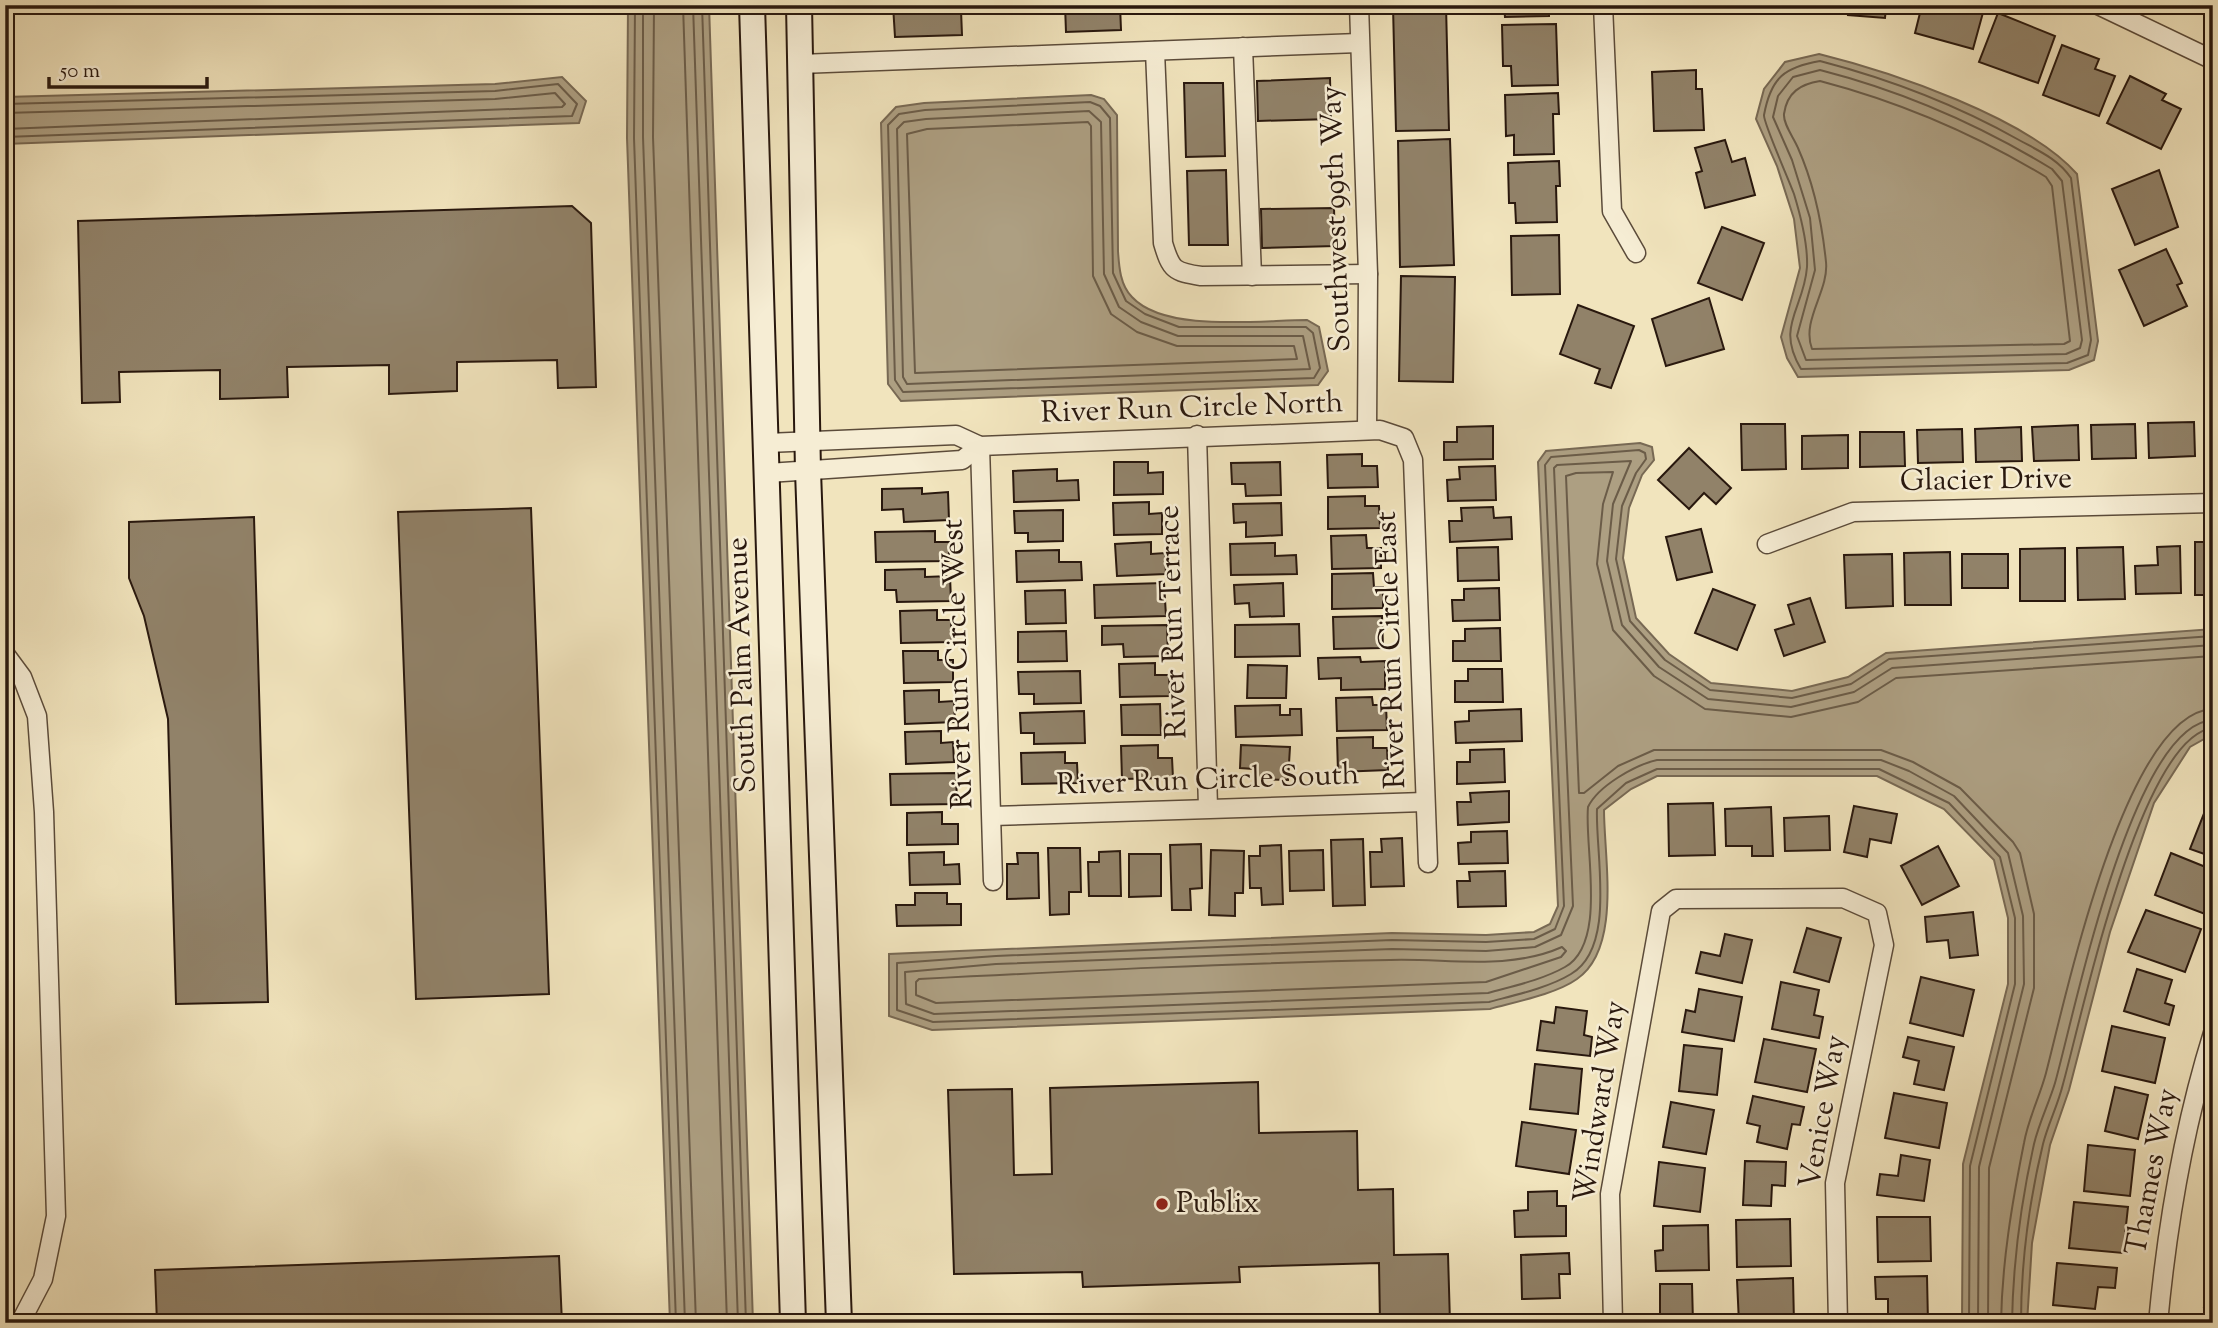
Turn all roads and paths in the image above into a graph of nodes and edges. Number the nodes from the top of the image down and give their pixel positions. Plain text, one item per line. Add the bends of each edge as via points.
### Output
1 (752, 5) edge
2 (799, 5) edge
3 (1359, 5) edge
4 (1603, 5) edge
5 (2098, 5) edge
6 (1359, 43) junction
7 (1243, 47) junction
8 (1155, 51) junction
9 (2213, 60) edge
10 (800, 64) junction
11 (1636, 253) dead end
12 (1368, 274) junction
13 (1252, 276) junction
14 (1367, 430) junction
15 (1197, 435) junction
16 (1404, 438) joint
17 (807, 440) junction
18 (768, 443) junction
19 (980, 446) junction
20 (808, 471) junction
21 (768, 472) junction
22 (2213, 503) edge
23 (1767, 544) dead end
24 (5, 654) edge
25 (1424, 802) junction
26 (1208, 807) junction
27 (992, 816) junction
28 (1428, 863) dead end
29 (993, 881) dead end
30 (1877, 913) joint
31 (2213, 1033) edge
32 (20, 1323) edge
33 (793, 1323) edge
34 (839, 1323) edge
35 (1613, 1323) edge
36 (1838, 1323) edge
37 (2158, 1323) edge

1 - 18 main road, South Palm Avenue
2 - 10 main road
3 - 6 street, Southwest 99th Way
4 - 11 street via 1612,211
5 - 9 street
6 - 7 street
6 - 12 street, Southwest 99th Way
7 - 8 street
7 - 13 street
8 - 10 street
8 - 13 street via 1163,243 1169,262 1178,272 1201,276
10 - 17 main road
12 - 13 street
12 - 14 street, Southwest 99th Way
14 - 15 street, River Run Circle North
14 - 16 street, River Run Circle North
15 - 19 street, River Run Circle North
15 - 26 street, River Run Terrace
16 - 25 street, River Run Circle East via 1413,460
17 - 18 street, River Run Circle North
17 - 19 street, River Run Circle North via 956,435
17 - 20 main road
18 - 21 main road, South Palm Avenue
19 - 20 street, River Run Circle North via 962,460
19 - 27 street, River Run Circle West
20 - 21 street, River Run Circle North
20 - 34 main road
21 - 33 main road, South Palm Avenue
22 - 23 street, Glacier Drive via 1853,512
24 - 32 street via 22,677 37,716 56,1216 43,1279
25 - 26 street, River Run Circle South
25 - 28 street, River Run Circle East
26 - 27 street, River Run Circle South
27 - 29 street, River Run Circle West
30 - 35 street, Windward Way via 1843,898 1676,900 1661,911 1610,1194
30 - 36 street, Venice Way via 1884,944 1835,1183
31 - 37 street, Thames Way via 2164,1251

